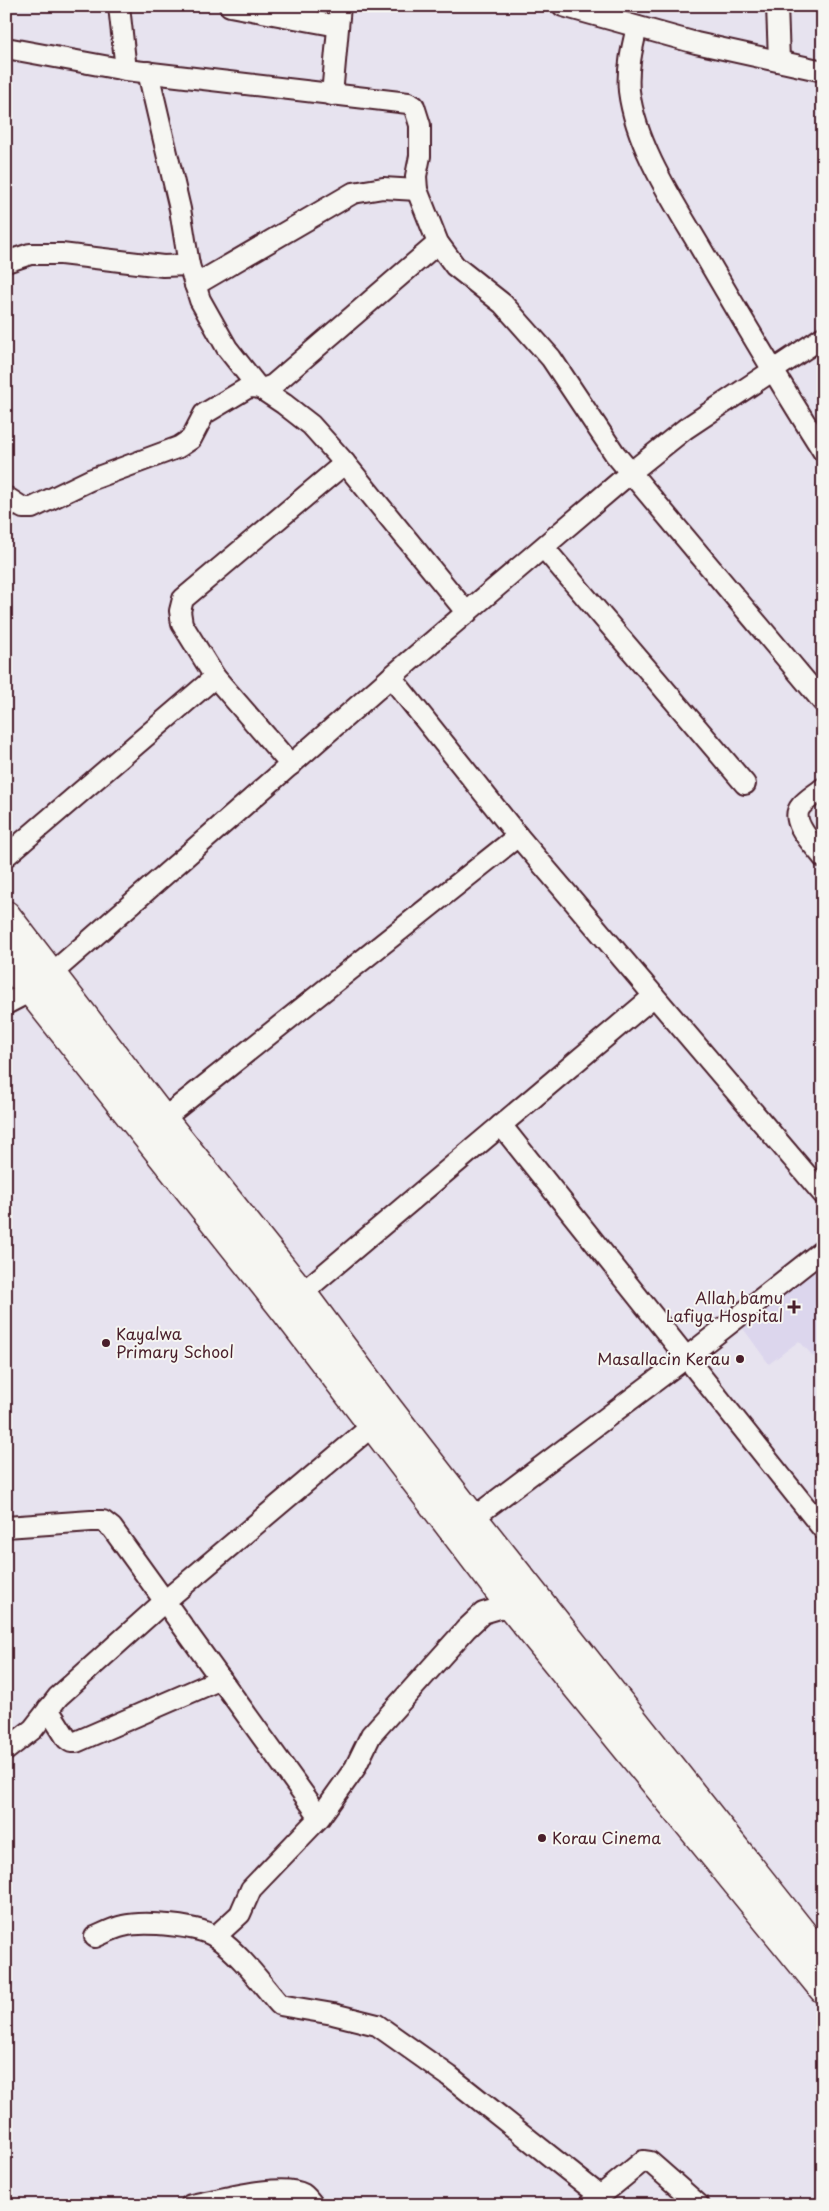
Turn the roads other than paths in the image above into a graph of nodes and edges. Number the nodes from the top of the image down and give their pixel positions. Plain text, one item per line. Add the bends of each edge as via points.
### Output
1 (119, 6) edge
2 (230, 6) edge
3 (564, 6) edge
4 (777, 6) edge
5 (593, 10) edge
6 (339, 16) edge
7 (637, 27) junction
8 (6, 48) edge
9 (778, 60) junction
10 (126, 70) junction
11 (823, 71) edge
12 (148, 72) junction
13 (332, 95) junction
14 (417, 190) junction
15 (438, 243) junction
16 (6, 262) edge
17 (189, 265) junction
18 (195, 285) junction
19 (823, 337) edge
20 (772, 371) junction
21 (257, 386) junction
22 (823, 451) edge
23 (345, 463) junction
24 (630, 473) junction
25 (6, 496) edge
26 (544, 548) junction
27 (467, 613) junction
28 (391, 677) junction
29 (215, 678) junction
30 (823, 702) edge
31 (290, 765) junction
32 (746, 784) dead end
33 (823, 788) edge
34 (518, 836) junction
35 (6, 856) edge
36 (823, 857) edge
37 (6, 915) edge
38 (6, 957) edge
39 (40, 983) junction
40 (654, 996) junction
41 (6, 1004) edge
42 (163, 1119) junction
43 (501, 1125) junction
44 (823, 1194) edge
45 (823, 1250) edge
46 (302, 1293) junction
47 (687, 1357) junction
48 (372, 1426) junction
49 (473, 1518) junction
50 (6, 1527) edge
51 (823, 1529) edge
52 (165, 1601) junction
53 (510, 1605) junction
54 (221, 1679) junction
55 (48, 1709) junction
56 (6, 1750) edge
57 (320, 1817) junction
58 (216, 1936) junction
59 (95, 1937) dead end
60 (823, 1959) edge
61 (823, 1989) edge
62 (594, 2200) edge
63 (191, 2205) edge
64 (313, 2205) edge
65 (699, 2205) edge

1 - 10 street
2 - 6 street
3 - 5 street
4 - 9 street
5 - 7 street
6 - 13 street
7 - 9 street via 696,44
7 - 20 street via 629,59 629,91 639,131 659,176
8 - 10 street
9 - 11 street
10 - 12 street
12 - 13 street
12 - 17 street via 180,209
13 - 14 street via 414,106 420,125
14 - 15 street
14 - 18 street via 383,188 353,193
15 - 21 street via 273,385 266,388
15 - 24 street via 455,266 503,304 551,358
16 - 17 street via 30,254 61,254 163,266
17 - 18 street
18 - 21 street via 227,348
19 - 20 street
20 - 22 street
20 - 24 street via 685,429
21 - 23 street via 310,425
21 - 25 street via 249,387 204,414 191,438 179,447 90,480 32,508 23,508
23 - 27 street
23 - 29 street via 183,599 180,611 182,624
24 - 26 street
24 - 30 street
26 - 27 street
26 - 32 street
27 - 28 street
28 - 31 street
28 - 34 street
29 - 31 street
29 - 35 street
31 - 39 street
33 - 36 street via 800,807 797,819
34 - 40 street
34 - 42 street
37 - 39 main road
38 - 39 main road
39 - 41 street
39 - 42 main road
39 - 48 main road
40 - 43 street
40 - 44 street
42 - 46 main road
43 - 46 street
43 - 47 street
45 - 47 street
46 - 49 main road
47 - 49 street
47 - 51 street
48 - 52 street
48 - 53 main road
49 - 60 main road
50 - 52 street via 103,1521 112,1528
52 - 54 street
52 - 55 street
53 - 57 street via 483,1613 434,1664 371,1735 355,1768
53 - 61 main road
54 - 55 street via 76,1742 67,1739
54 - 57 street
55 - 56 street via 33,1729
57 - 58 street via 251,1889 240,1914
58 - 59 street via 152,1923 124,1926
58 - 62 street via 280,2005 377,2025 449,2076
62 - 65 street via 643,2161 650,2162
63 - 64 street via 250,2192 292,2191 303,2194

